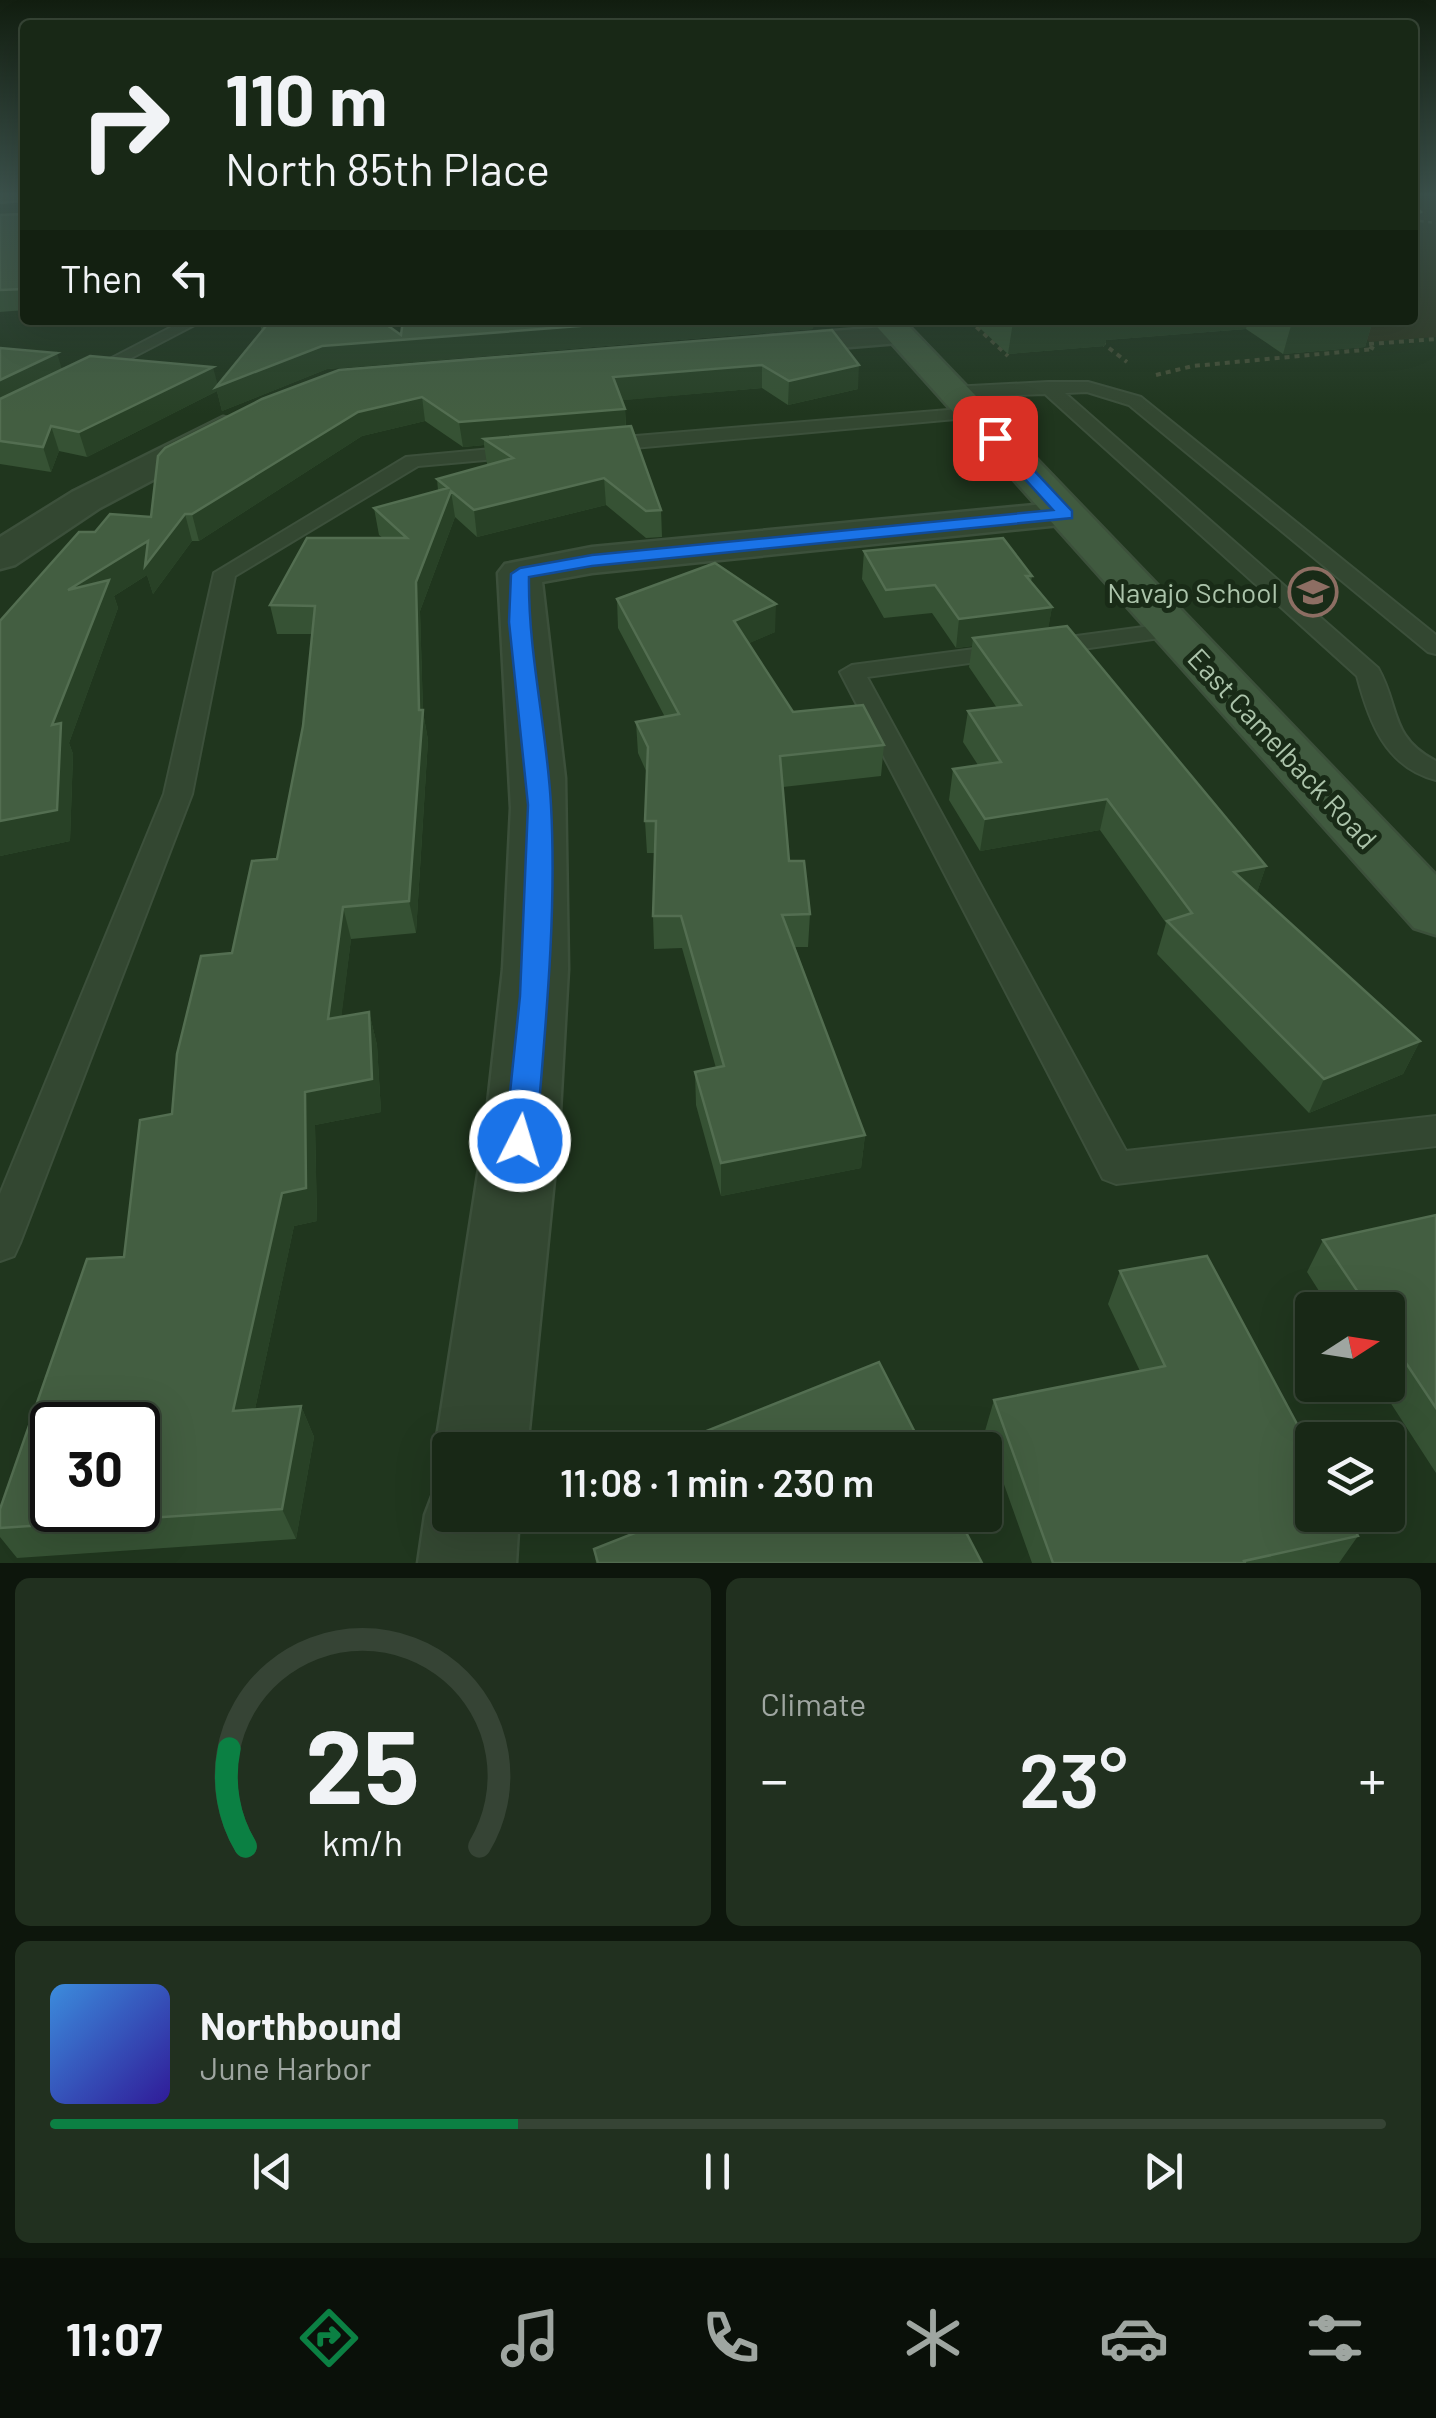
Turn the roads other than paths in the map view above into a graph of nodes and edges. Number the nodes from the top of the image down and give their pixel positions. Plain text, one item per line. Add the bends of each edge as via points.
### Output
1 (187, 325) edge
2 (892, 327) edge
3 (728, 348) edge
4 (66, 386) edge
5 (1048, 387) junction
6 (962, 402) junction
7 (252, 412) edge
8 (1066, 514) junction
9 (0, 556) edge
10 (1173, 630) junction
11 (1436, 647) edge
12 (1436, 772) edge
13 (1436, 913) edge
14 (1436, 1131) edge
15 (0, 1243) edge
16 (483, 1432) edge
17 (470, 1532) edge
18 (467, 1563) edge

1 - 4 lane
2 - 3 street
2 - 6 main road, East Camelback Road
5 - 6 lane
5 - 11 lane via 1088,387 1134,402
5 - 12 lane via 1369,673 1379,719 1398,747
6 - 8 main road, East Camelback Road
6 - 15 lane via 413,461 225,574 178,794
7 - 9 street via 86,500
8 - 10 main road, East Camelback Road
8 - 16 street via 592,560 520,574 539,805 534,996
10 - 13 main road, East Camelback Road
10 - 14 lane via 852,672 1116,1168
17 - 18 street

